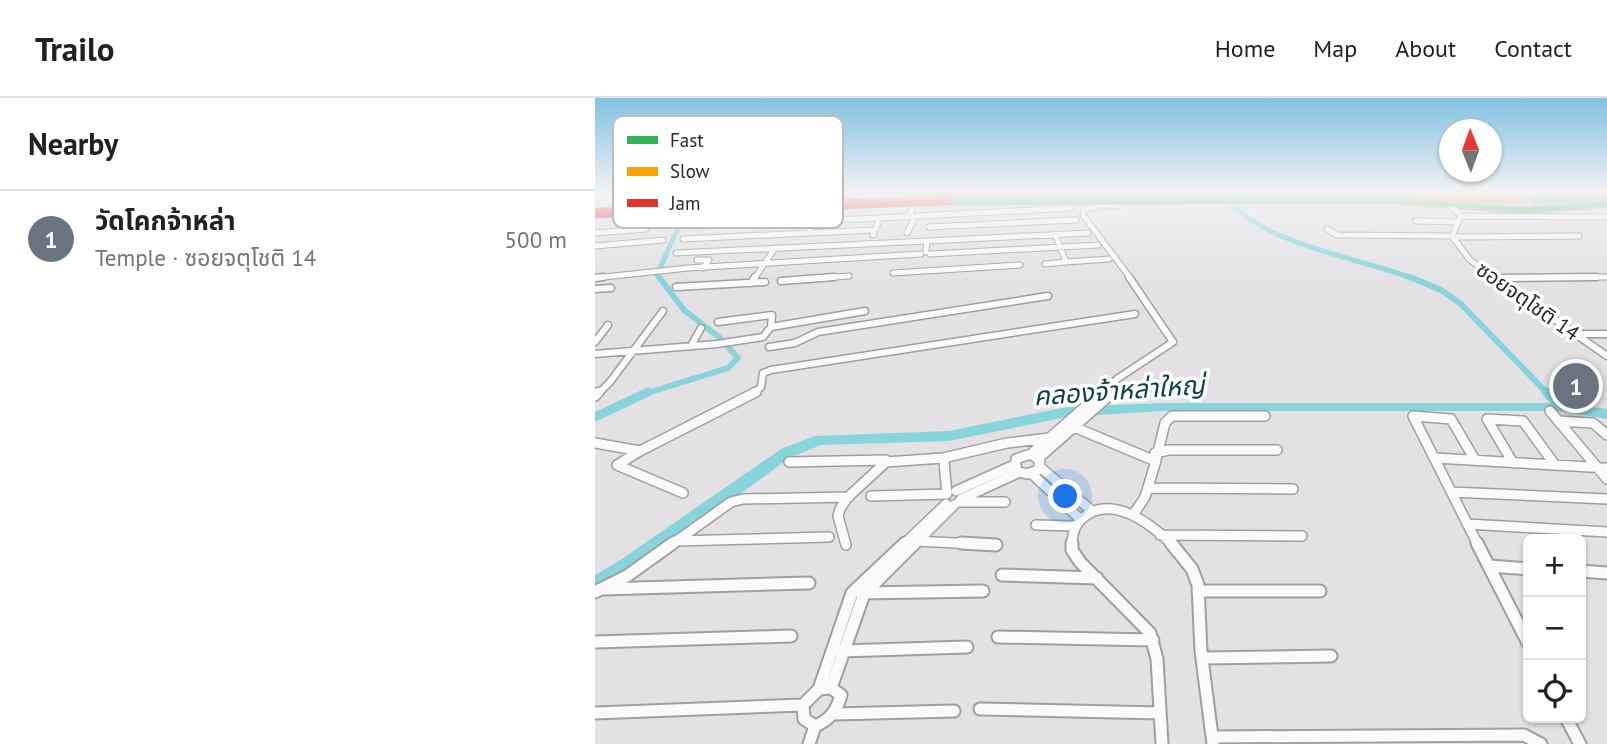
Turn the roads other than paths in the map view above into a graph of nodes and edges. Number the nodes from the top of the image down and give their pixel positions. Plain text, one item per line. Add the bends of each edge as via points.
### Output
1 (879, 221) edge
2 (913, 221) edge
3 (931, 221) edge
4 (1055, 221) edge
5 (1088, 221) edge
6 (1456, 221) edge
7 (1040, 222) joint
8 (750, 228) edge
9 (811, 228) edge
10 (1327, 229) dead end
11 (595, 233) edge
12 (808, 233) junction
13 (907, 233) dead end
14 (1088, 233) dead end
15 (1055, 234) junction
16 (1453, 236) junction
17 (1579, 236) dead end
18 (742, 237) junction
19 (663, 240) dead end
20 (683, 240) dead end
21 (927, 241) junction
22 (637, 242) junction
23 (1098, 245) dead end
24 (595, 246) edge
25 (1060, 247) junction
26 (775, 248) junction
27 (676, 253) dead end
28 (926, 254) junction
29 (1109, 259) dead end
30 (697, 260) dead end
31 (829, 260) junction
32 (1066, 262) junction
33 (764, 264) junction
34 (1045, 264) dead end
35 (1020, 265) dead end
36 (705, 268) junction
37 (926, 271) junction
38 (893, 273) dead end
39 (849, 276) dead end
40 (1607, 277) edge
41 (595, 278) edge
42 (821, 278) junction
43 (1497, 278) junction
44 (781, 281) dead end
45 (765, 282) dead end
46 (751, 283) junction
47 (676, 287) dead end
48 (611, 288) dead end
49 (595, 289) edge
50 (1048, 296) dead end
51 (663, 311) dead end
52 (865, 311) dead end
53 (1135, 314) dead end
54 (817, 321) junction
55 (718, 322) dead end
56 (608, 325) dead end
57 (771, 327) junction
58 (701, 328) dead end
59 (818, 332) junction
60 (1576, 334) junction
61 (1607, 334) edge
62 (595, 341) edge
63 (691, 346) junction
64 (769, 347) dead end
65 (633, 351) junction
66 (596, 355) edge
67 (1607, 356) edge
68 (595, 396) edge
69 (1550, 411) dead end
70 (1265, 416) dead end
71 (1078, 418) junction
72 (1558, 421) junction
73 (1074, 428) junction
74 (1607, 435) edge
75 (1049, 438) junction
76 (1015, 442) junction
77 (595, 443) edge
78 (1276, 450) dead end
79 (640, 451) junction
80 (1159, 452) junction
81 (1141, 454) junction
82 (1034, 458) junction
83 (1434, 458) junction
84 (889, 460) junction
85 (1475, 460) junction
86 (789, 462) dead end
87 (944, 462) dead end
88 (1513, 463) junction
89 (1155, 464) junction
90 (1555, 465) junction
91 (1602, 468) edge
92 (1017, 469) junction
93 (1031, 473) junction
94 (1607, 479) edge
95 (1148, 488) junction
96 (1293, 489) dead end
97 (1451, 492) junction
98 (683, 493) dead end
99 (871, 496) dead end
100 (849, 497) junction
101 (954, 499) junction
102 (1607, 499) edge
103 (1005, 502) dead end
104 (1091, 511) junction
105 (1133, 515) junction
106 (1078, 523) junction
107 (1468, 524) junction
108 (1035, 525) dead end
109 (1607, 532) edge
110 (1160, 536) junction
111 (1302, 536) dead end
112 (829, 537) dead end
113 (913, 540) junction
114 (675, 541) junction
115 (846, 545) dead end
116 (996, 545) dead end
117 (1490, 566) junction
118 (1523, 569) edge
119 (1586, 571) edge
120 (1607, 573) edge
121 (1002, 575) dead end
122 (1097, 578) junction
123 (809, 583) dead end
124 (597, 591) edge
125 (983, 591) dead end
126 (1198, 591) junction
127 (1320, 591) dead end
128 (860, 592) junction
129 (1523, 633) edge
130 (791, 636) dead end
131 (997, 637) dead end
132 (1153, 640) junction
133 (595, 642) edge
134 (968, 647) dead end
135 (837, 651) junction
136 (1331, 656) dead end
137 (1202, 658) junction
138 (825, 689) junction
139 (803, 705) junction
140 (980, 709) dead end
141 (954, 711) dead end
142 (595, 713) edge
143 (1160, 713) junction
144 (835, 714) junction
145 (1569, 723) edge
146 (815, 726) junction
147 (1212, 740) edge
148 (809, 744) edge
149 (1162, 744) edge
150 (1542, 744) edge
151 (1580, 744) edge

1 - 12 street via 874,233
2 - 13 street
3 - 7 street via 928,230
4 - 7 street
5 - 71 street via 1173,342 1117,379
6 - 16 street
8 - 18 street
9 - 12 street
10 - 16 street via 1336,235
11 - 22 street via 647,229
12 - 18 street
14 - 15 street
15 - 21 street
15 - 25 street
16 - 17 street
16 - 43 street, ซอยจตุโชติ 14 via 1470,260
18 - 20 street
19 - 22 street
21 - 26 street
21 - 28 street
22 - 24 street
23 - 25 street
25 - 28 street
25 - 32 street
26 - 27 street
26 - 33 street
28 - 31 street
28 - 37 street
29 - 32 street
30 - 36 street via 709,260
31 - 33 street
31 - 42 street
32 - 34 street
33 - 36 street
33 - 46 street
35 - 37 street
36 - 41 street
37 - 38 street
39 - 42 street
40 - 43 street
42 - 44 street
43 - 60 street, ซอยจตุโชติ 14
45 - 46 street
46 - 47 street
48 - 49 street
50 - 59 street
51 - 65 street
52 - 54 street
53 - 79 street via 771,370 763,373 755,393
54 - 57 street
54 - 59 street
55 - 57 street via 771,314
56 - 62 street
57 - 63 street via 763,337
58 - 63 street
59 - 64 street via 795,343
60 - 61 street
60 - 67 street, ซอยจตุโชติ 14
63 - 65 street
65 - 66 street
65 - 68 street
69 - 72 street
70 - 80 street via 1172,416 1165,423
71 - 73 street
71 - 75 street
72 - 74 street via 1593,423
72 - 91 street
73 - 81 street
73 - 82 street
75 - 76 street
75 - 82 street
76 - 82 street
76 - 84 street via 943,458
77 - 79 street
78 - 80 street
79 - 98 street via 617,465
80 - 81 street
80 - 89 street
81 - 89 street
82 - 92 street via 1016,459
82 - 93 street
82 - 104 street
83 - 85 street
83 - 85 street via 1413,416 1451,419
83 - 97 street
84 - 86 street
84 - 100 street
85 - 88 street
87 - 101 street
88 - 90 street
88 - 90 street via 1487,419 1523,421
89 - 95 street
90 - 91 street
91 - 94 street
92 - 93 street
92 - 101 street
93 - 106 street
95 - 96 street
95 - 105 street
97 - 102 street
97 - 107 street
99 - 101 street
100 - 114 street via 737,500
100 - 115 street via 838,516
101 - 103 street
101 - 113 street
104 - 105 street via 1110,509
104 - 106 street
105 - 110 street
106 - 108 street
106 - 122 street via 1072,550
107 - 109 street
107 - 117 street
110 - 111 street
110 - 126 street via 1186,560
112 - 114 street
113 - 116 street
113 - 128 street
114 - 124 street via 627,576
117 - 118 street
117 - 129 street
119 - 120 street
121 - 122 street
122 - 132 street
123 - 124 street
125 - 128 street
126 - 127 street
126 - 137 street
128 - 135 street
130 - 133 street
131 - 132 street
132 - 143 street
134 - 135 street
135 - 138 street
136 - 137 street
137 - 147 street
138 - 139 street
138 - 144 street via 841,695
139 - 142 street
139 - 146 street via 804,719
140 - 143 street
141 - 144 street
143 - 149 street
144 - 146 street
145 - 151 street
146 - 148 street
147 - 150 street via 1524,735

